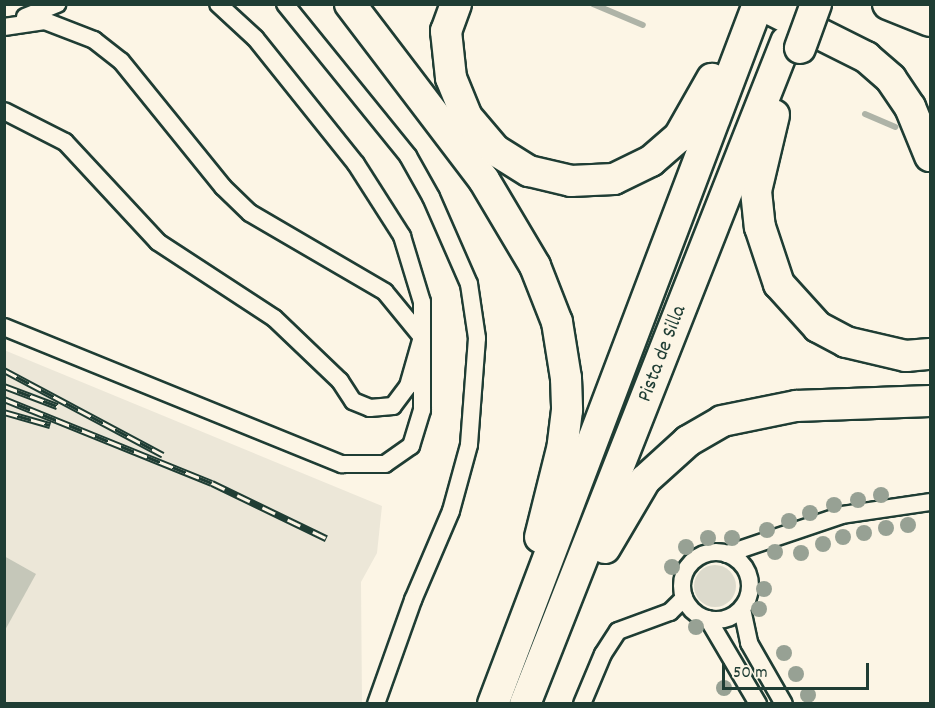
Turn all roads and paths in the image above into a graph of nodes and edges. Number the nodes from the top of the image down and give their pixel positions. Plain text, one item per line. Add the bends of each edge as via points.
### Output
1 (58, 4) edge
2 (218, 4) edge
3 (285, 4) edge
4 (350, 4) edge
5 (456, 4) edge
6 (801, 4) edge
7 (816, 4) edge
8 (888, 4) edge
9 (749, 13) edge
10 (930, 22) edge
11 (4, 26) edge
12 (793, 45) junction
13 (4, 111) edge
14 (930, 156) edge
15 (4, 327) edge
16 (422, 337) junction
17 (930, 354) edge
18 (930, 389) edge
19 (930, 401) edge
20 (865, 404) junction
21 (930, 502) edge
22 (727, 554) junction
23 (534, 594) junction
24 (684, 598) junction
25 (742, 609) junction
26 (708, 619) junction
27 (493, 703) edge
28 (376, 704) edge
29 (526, 704) edge
30 (582, 704) edge
31 (758, 704) edge
32 (784, 704) edge

1 - 11 street
2 - 16 street via 255,38 356,164 402,236 417,282
3 - 28 street via 408,156 431,197 469,284 477,338 469,446 451,511 412,600
4 - 23 highway via 484,180 535,266 557,322 567,410 563,445 541,524
5 - 9 highway via 446,31 451,78 467,117 495,150 529,171 571,181 614,179 651,161 679,137
6 - 12 highway, Pista de Silla
7 - 12 highway, bridge
8 - 10 highway
9 - 14 highway via 837,40 883,72 910,106
9 - 23 highway, Pista de Silla
11 - 16 street via 45,21 94,40 121,61 223,187 250,213 385,292
12 - 17 highway via 756,191 770,264 796,306 818,327 875,351 906,356
12 - 29 highway, Pista de Silla
13 - 16 street via 65,142 158,242 274,318 340,381 353,401 370,408 393,406 408,386
15 - 16 street via 307,453 363,467 385,464 411,446 418,430
18 - 20 highway
19 - 20 highway
20 - 29 highway via 796,406 722,421 666,458 627,505
21 - 22 street via 842,515
22 - 24 street via 716,552 695,560 683,578
22 - 25 street via 737,559 749,578 748,599
23 - 27 highway, Pista de Silla
24 - 26 street via 692,610
24 - 30 street via 670,612 618,631 603,654
25 - 26 street via 723,620
25 - 32 street via 749,644
26 - 31 street

